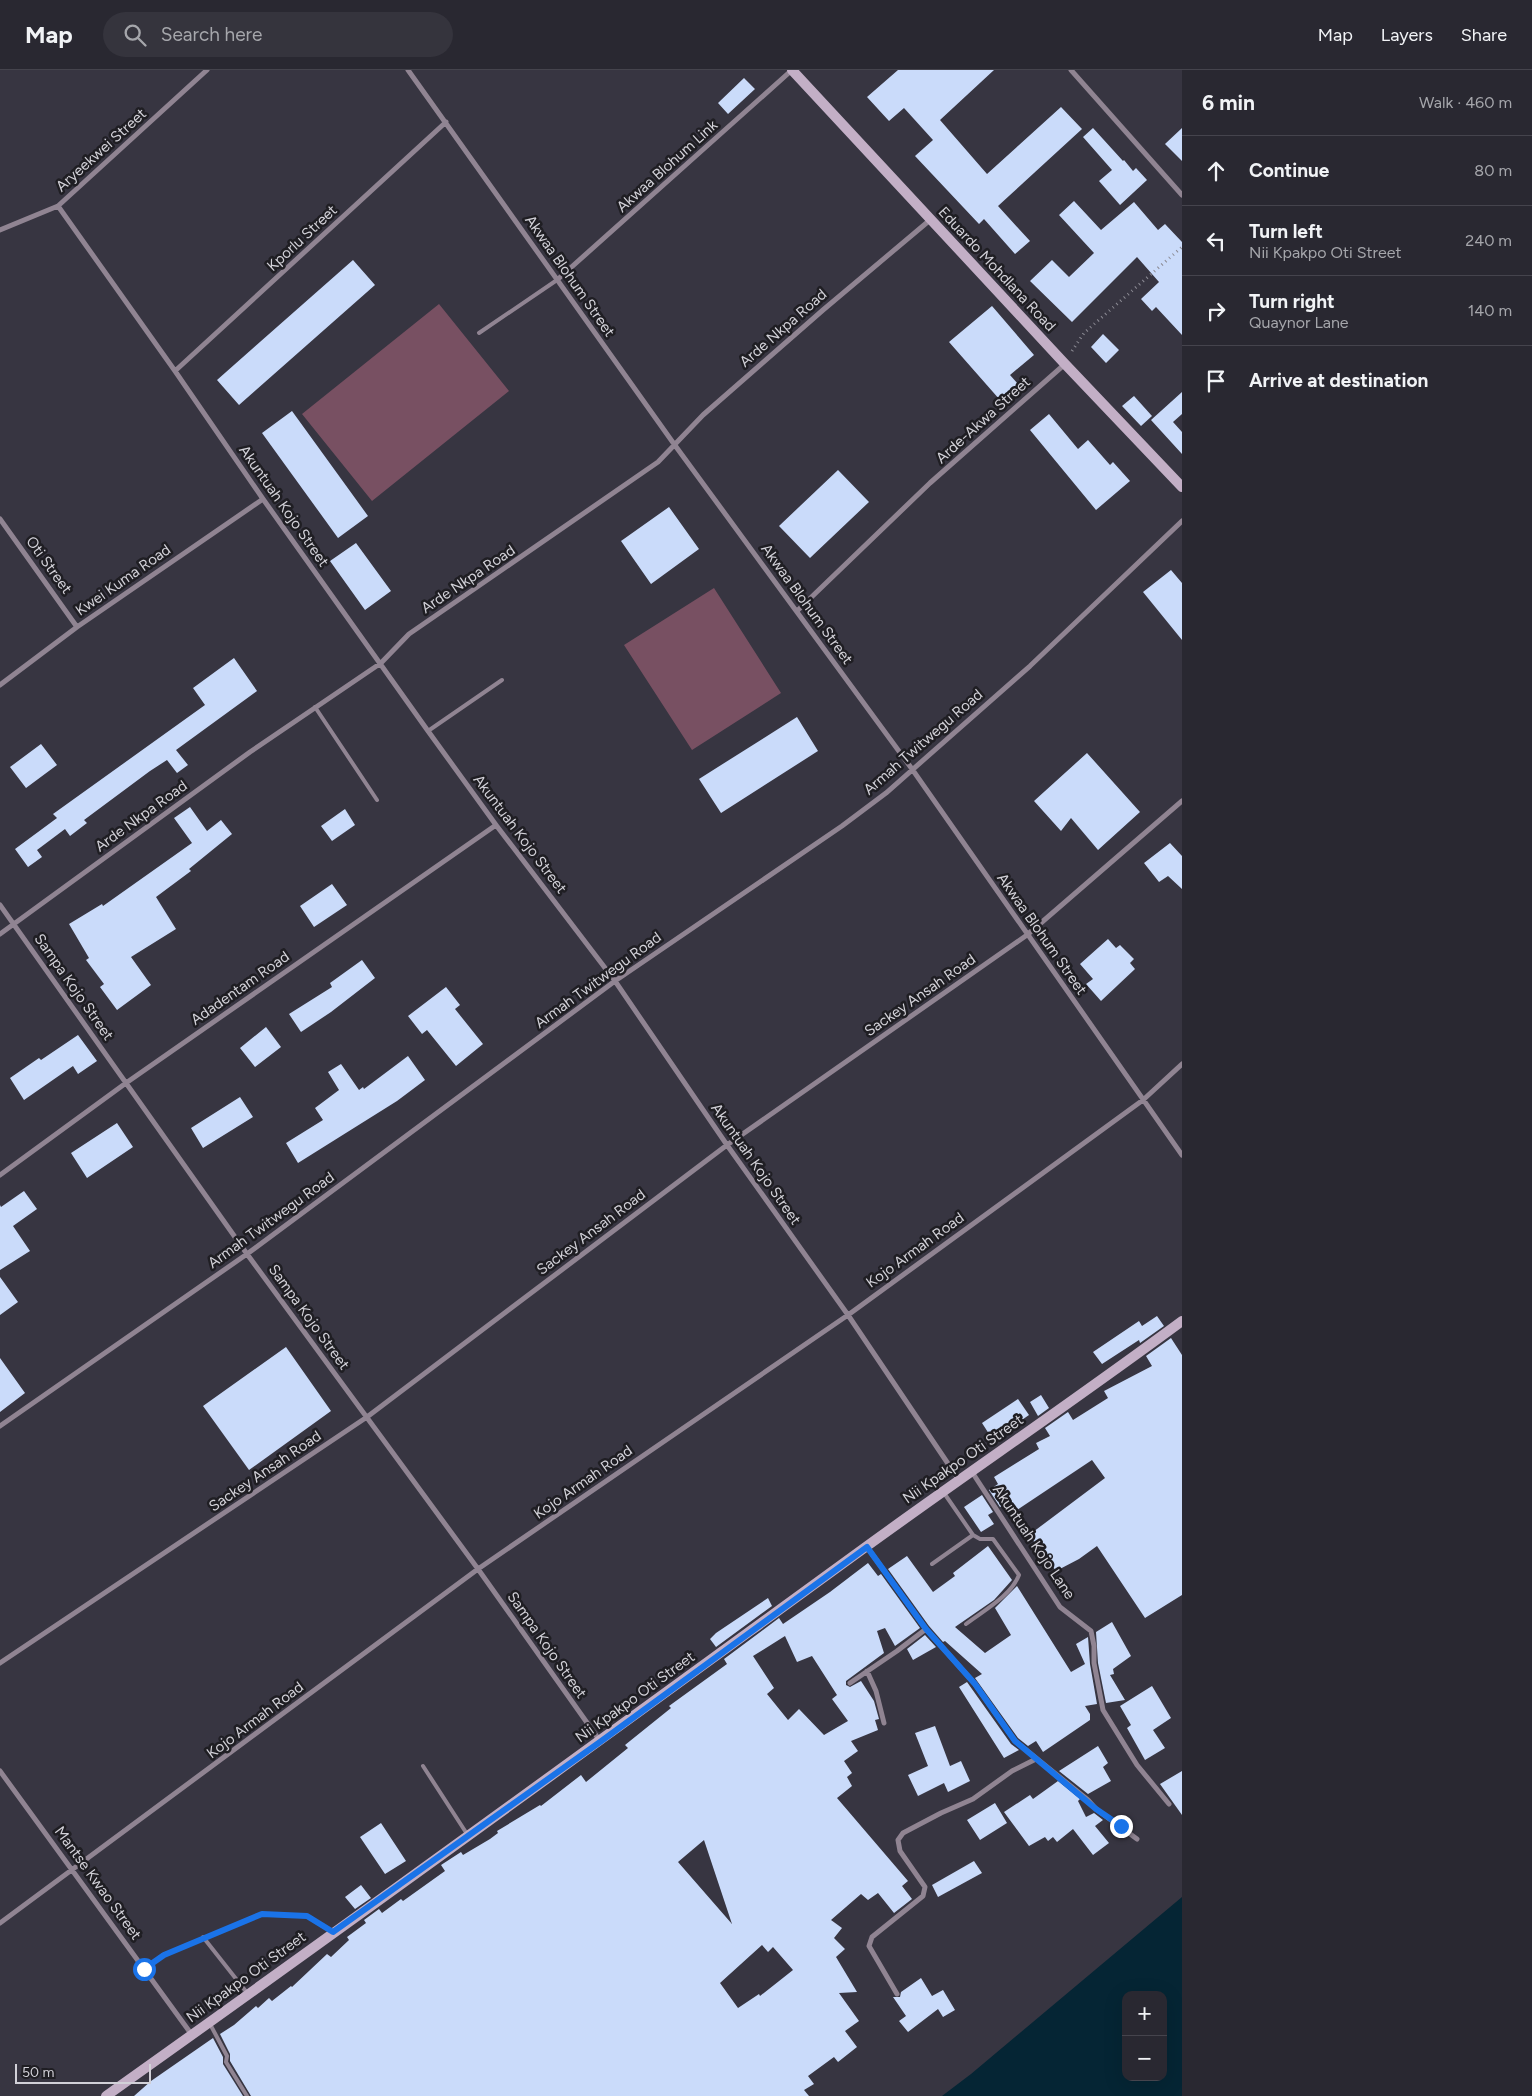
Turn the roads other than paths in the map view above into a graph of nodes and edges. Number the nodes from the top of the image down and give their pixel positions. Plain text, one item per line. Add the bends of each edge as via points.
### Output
1 (206, 70) edge
2 (408, 70) edge
3 (792, 70) edge
4 (1071, 70) edge
5 (446, 122) junction
6 (1182, 195) edge
7 (58, 206) junction
8 (931, 220) junction
9 (0, 230) edge
10 (557, 280) junction
11 (479, 333) dead end
12 (1065, 364) junction
13 (175, 371) junction
14 (674, 444) junction
15 (1182, 487) edge
16 (263, 499) junction
17 (0, 519) edge
18 (1182, 521) edge
19 (797, 611) junction
20 (78, 627) junction
21 (381, 664) junction
22 (502, 680) dead end
23 (0, 685) edge
24 (315, 707) junction
25 (428, 730) junction
26 (912, 770) junction
27 (377, 800) dead end
28 (1182, 801) edge
29 (496, 825) junction
30 (0, 904) edge
31 (14, 924) junction
32 (0, 934) edge
33 (1027, 935) junction
34 (615, 981) junction
35 (1182, 1064) edge
36 (126, 1083) junction
37 (1143, 1100) junction
38 (727, 1145) junction
39 (1182, 1155) edge
40 (0, 1175) edge
41 (247, 1254) junction
42 (848, 1315) junction
43 (1182, 1321) edge
44 (367, 1417) junction
45 (0, 1426) edge
46 (971, 1472) junction
47 (959, 1480) junction
48 (943, 1492) junction
49 (973, 1535) junction
50 (867, 1547) junction
51 (932, 1564) dead end
52 (478, 1569) junction
53 (966, 1624) dead end
54 (926, 1629) junction
55 (0, 1663) edge
56 (867, 1671) junction
57 (850, 1683) dead end
58 (884, 1723) dead end
59 (600, 1742) junction
60 (1036, 1759) junction
61 (423, 1766) dead end
62 (0, 1772) edge
63 (1169, 1804) dead end
64 (469, 1836) junction
65 (1137, 1839) dead end
66 (73, 1870) junction
67 (0, 1923) edge
68 (333, 1932) junction
69 (203, 1938) junction
70 (144, 1969) junction
71 (248, 1994) junction
72 (897, 1994) dead end
73 (209, 2022) junction
74 (192, 2034) junction
75 (106, 2096) edge
76 (247, 2096) edge

1 - 7 street, Aryeekwei Street
2 - 5 street, Akwaa Blohum Street
3 - 8 street, Eduardo Mohdlana Road
3 - 10 street, Akwaa Blohum Link
4 - 6 street
5 - 10 street, Akwaa Blohum Street
5 - 13 street, Kporlu Street
7 - 9 street, Aryeekwei Street
7 - 13 street, Akuntuah Kojo Street
8 - 12 street, Eduardo Mohdlana Road
8 - 14 street, Arde Nkpa Road via 703,415
10 - 11 lane
10 - 14 street, Akwaa Blohum Street
12 - 15 street, Eduardo Mohdlana Road
12 - 19 street, Arde-Akwa Street via 930,483
13 - 16 street, Akuntuah Kojo Street
14 - 19 street, Akwaa Blohum Street
14 - 21 street, Arde Nkpa Road via 658,462 634,480 409,634
16 - 20 street, Kwei Kuma Road
16 - 21 street, Akuntuah Kojo Street
17 - 20 street, Oti Street
18 - 26 street, Armah Twitwegu Road via 1030,666
19 - 26 street, Akwaa Blohum Street
20 - 23 street, Kwei Kuma Road
21 - 24 street, Arde Nkpa Road
21 - 25 street, Akuntuah Kojo Street
22 - 25 lane
24 - 27 lane
24 - 31 street, Arde Nkpa Road
25 - 29 street, Akuntuah Kojo Street
26 - 33 street, Akwaa Blohum Street
26 - 34 street, Armah Twitwegu Road via 842,826
28 - 33 street, Sackey Ansah Road
29 - 34 street, Akuntuah Kojo Street
29 - 36 street, Adadentam Road
30 - 31 street, Sampa Kojo Street
31 - 32 street, Arde Nkpa Road
31 - 36 street, Sampa Kojo Street
33 - 37 street, Akwaa Blohum Street
33 - 38 street, Sackey Ansah Road
34 - 38 street, Akuntuah Kojo Street
34 - 41 street, Armah Twitwegu Road
35 - 37 street, Kojo Armah Road
36 - 40 street, Adadentam Road
36 - 41 street, Sampa Kojo Street
37 - 39 street, Akwaa Blohum Street
37 - 42 street, Kojo Armah Road
38 - 42 street, Akuntuah Kojo Street
38 - 44 street, Sackey Ansah Road
41 - 44 street, Sampa Kojo Street
41 - 45 street, Armah Twitwegu Road
42 - 47 street, Akuntuah Kojo Street
42 - 52 street, Kojo Armah Road
43 - 46 street, Nii Kpakpo Oti Street
44 - 52 street, Sampa Kojo Street
44 - 55 street, Sackey Ansah Road
46 - 47 street, Nii Kpakpo Oti Street
46 - 63 street, Akuntuah Kojo Lane via 1060,1607 1091,1632 1103,1710 1138,1765
47 - 48 street, Nii Kpakpo Oti Street
48 - 49 lane
48 - 50 street, Nii Kpakpo Oti Street
49 - 51 lane
49 - 53 lane via 980,1539 993,1539 1019,1575 1017,1582 1002,1597
50 - 54 street
50 - 59 street, Nii Kpakpo Oti Street
52 - 59 street, Sampa Kojo Street
52 - 66 street, Kojo Armah Road
54 - 56 street
54 - 60 street via 975,1684 1015,1741
56 - 57 street
56 - 58 street
59 - 64 street, Nii Kpakpo Oti Street
60 - 65 street
60 - 72 street via 1012,1771 972,1799 903,1833 898,1840 900,1851 925,1887 923,1896 872,1937 869,1946
61 - 64 lane
62 - 66 street, Mantse Kwao Street
64 - 68 street, Nii Kpakpo Oti Street
66 - 67 street, Kojo Armah Road
66 - 70 street, Mantse Kwao Street
68 - 69 lane via 307,1916 262,1914
68 - 71 street, Nii Kpakpo Oti Street
69 - 70 lane via 164,1955
69 - 71 lane
70 - 74 street, Mantse Kwao Street
71 - 73 street, Nii Kpakpo Oti Street
73 - 74 street, Nii Kpakpo Oti Street
73 - 76 lane via 227,2056 226,2062
74 - 75 street, Nii Kpakpo Oti Street

